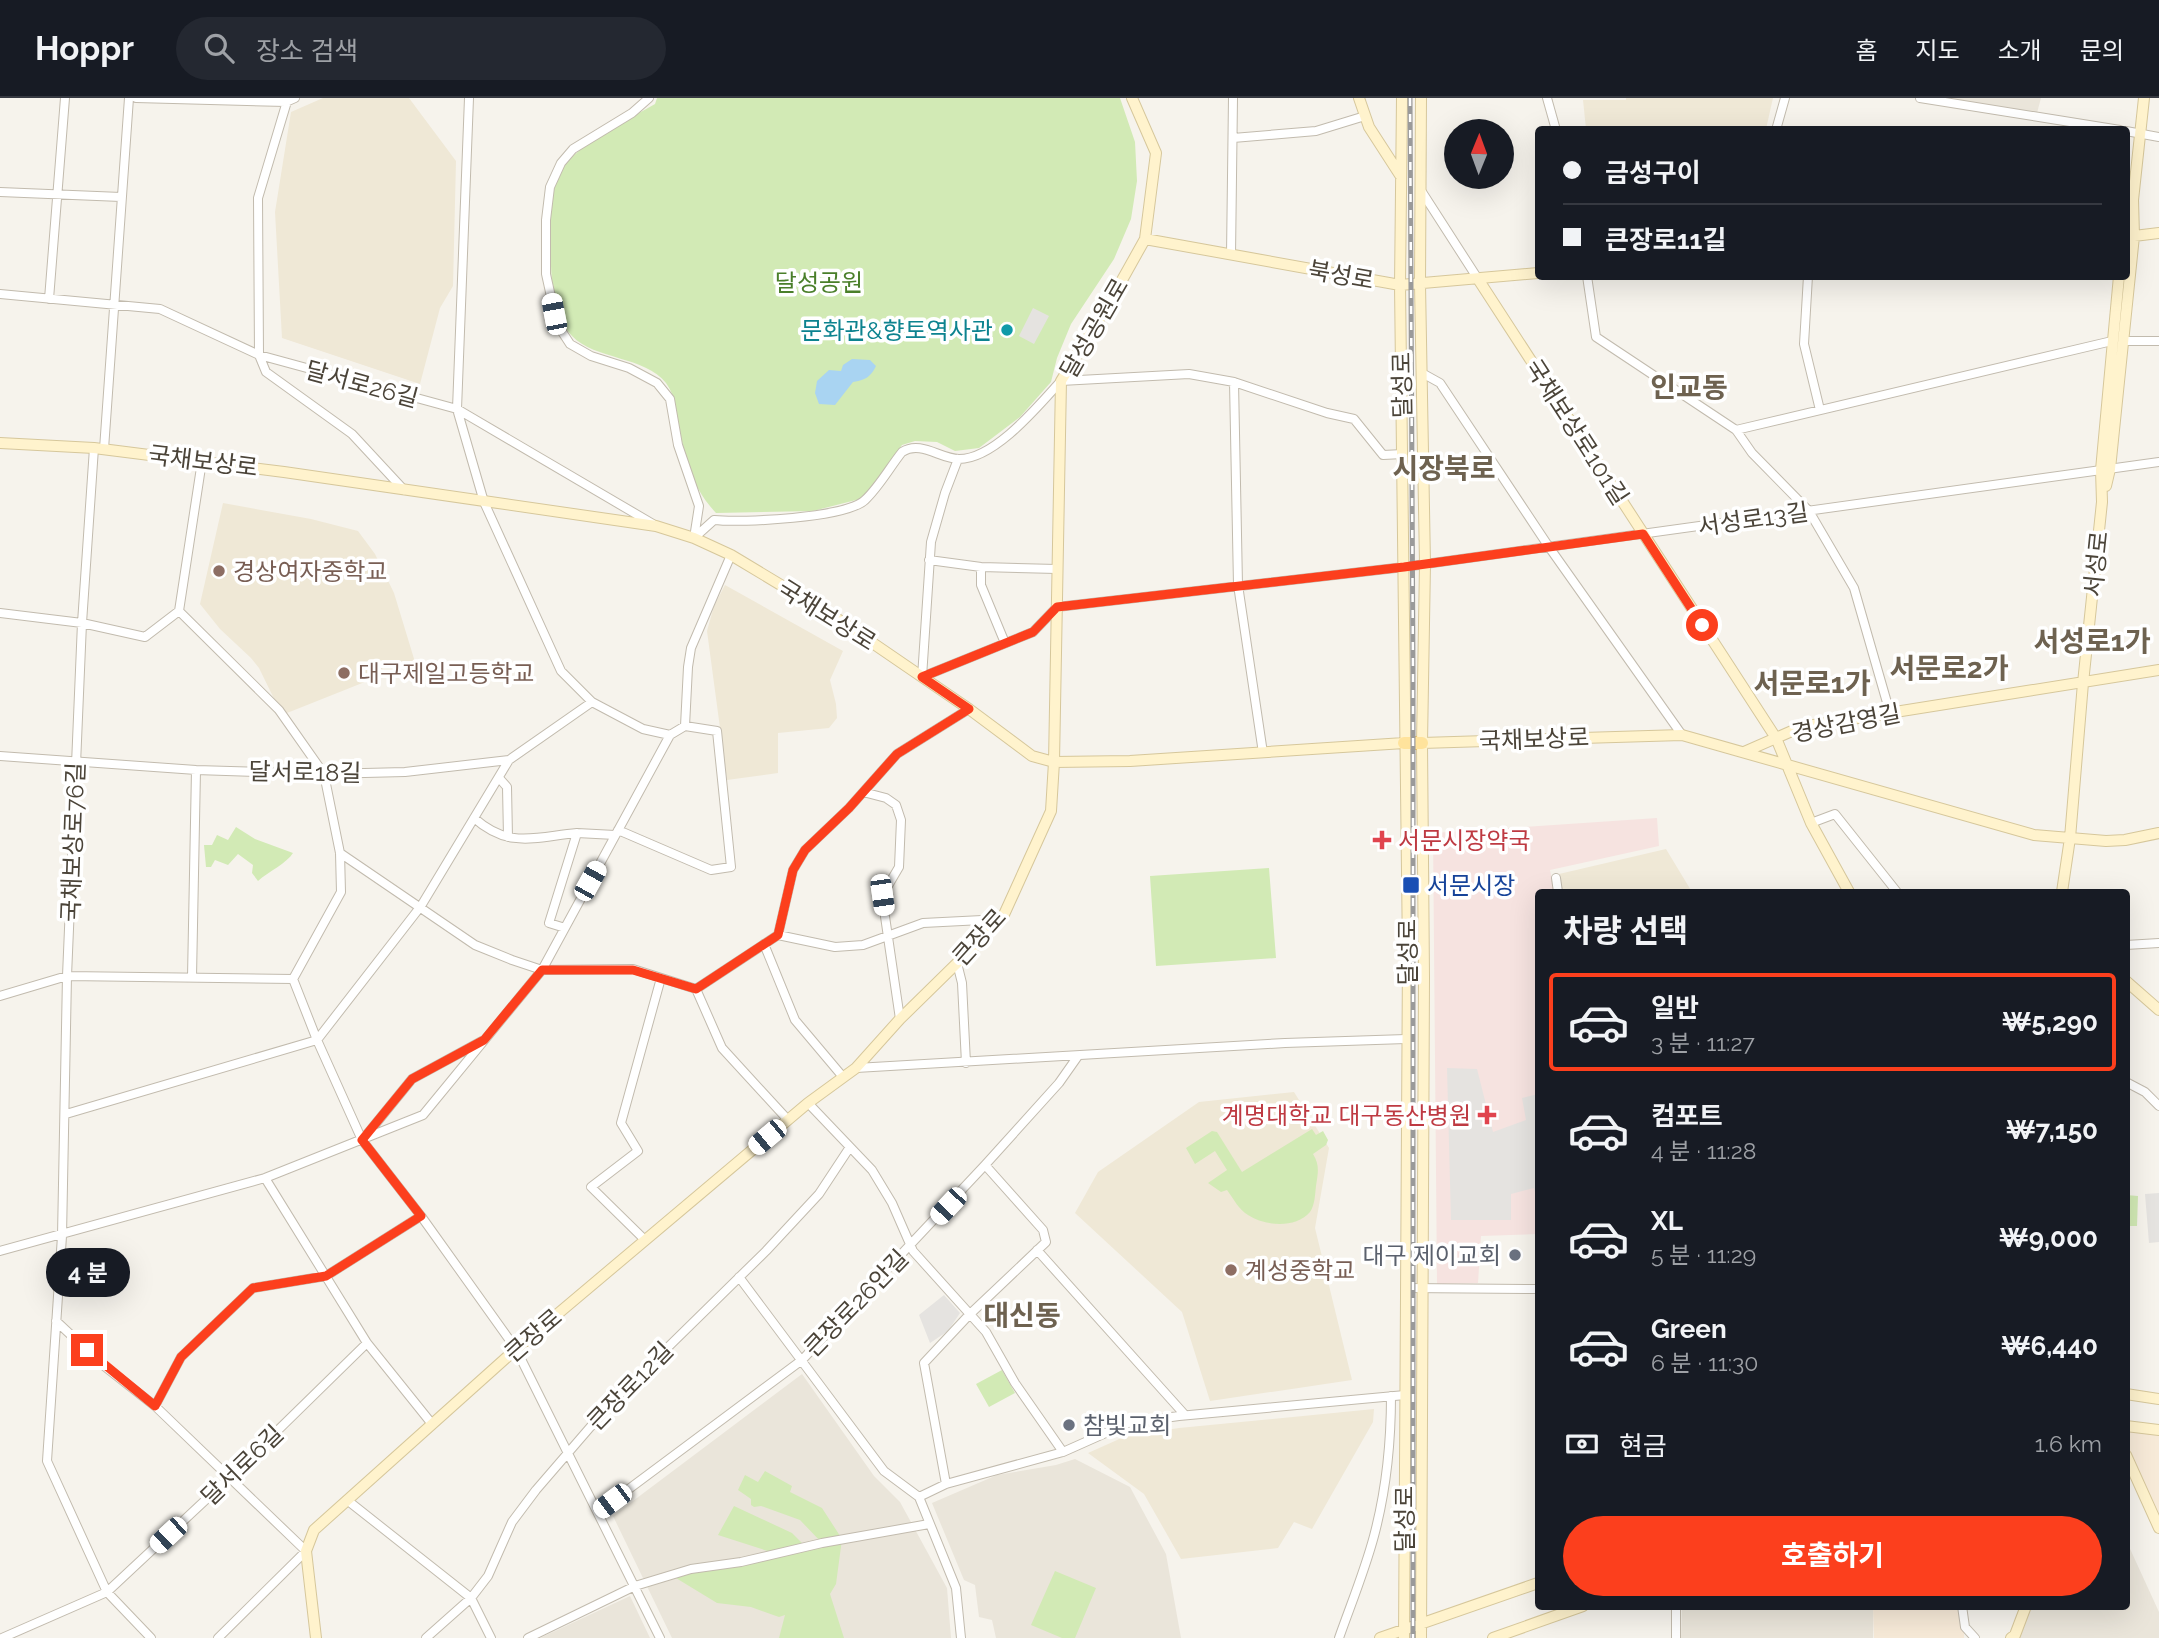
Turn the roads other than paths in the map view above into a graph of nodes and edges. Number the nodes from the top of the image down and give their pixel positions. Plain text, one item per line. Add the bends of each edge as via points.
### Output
1 (65, 98) edge
2 (129, 98) edge
3 (136, 98) edge
4 (295, 98) edge
5 (469, 98) edge
6 (649, 98) edge
7 (1132, 98) edge
8 (1233, 98) edge
9 (1359, 98) edge
10 (1402, 98) edge
11 (1421, 98) edge
12 (1547, 98) edge
13 (1785, 98) edge
14 (1920, 98) edge
15 (2144, 98) edge
16 (287, 100) edge
17 (1365, 116) junction
18 (1555, 126) edge
19 (1777, 126) edge
20 (2095, 126) edge
21 (2130, 132) edge
22 (2140, 133) junction
23 (1233, 138) junction
24 (2159, 138) edge
25 (1400, 175) junction
26 (0, 192) edge
27 (1422, 192) junction
28 (57, 194) junction
29 (121, 197) junction
30 (2133, 200) junction
31 (2130, 211) edge
32 (2159, 233) edge
33 (2130, 237) edge
34 (1145, 239) junction
35 (1231, 255) junction
36 (1535, 273) edge
37 (1478, 279) junction
38 (1588, 280) edge
39 (1808, 280) edge
40 (2119, 280) edge
41 (2125, 280) edge
42 (1420, 284) junction
43 (1400, 285) junction
44 (0, 294) edge
45 (48, 299) junction
46 (113, 305) junction
47 (2118, 341) junction
48 (2159, 341) edge
49 (258, 355) junction
50 (1422, 373) junction
51 (1061, 381) junction
52 (1234, 382) junction
53 (457, 409) junction
54 (1820, 410) junction
55 (1736, 430) junction
56 (0, 443) edge
57 (99, 448) junction
58 (1403, 454) junction
59 (958, 459) junction
60 (202, 461) junction
61 (2159, 462) edge
62 (2105, 469) junction
63 (404, 490) junction
64 (484, 502) junction
65 (1809, 511) junction
66 (656, 526) junction
67 (1643, 534) junction
68 (694, 538) junction
69 (1549, 547) junction
70 (731, 555) junction
71 (929, 560) junction
72 (1425, 564) junction
73 (981, 567) junction
74 (1404, 567) junction
75 (1057, 569) junction
76 (1238, 585) junction
77 (1057, 607) junction
78 (179, 611) junction
79 (0, 613) edge
80 (82, 622) junction
81 (1005, 643) junction
82 (2159, 670) edge
83 (922, 677) junction
84 (2083, 683) junction
85 (592, 702) junction
86 (969, 709) junction
87 (1890, 713) junction
88 (685, 726) junction
89 (670, 735) junction
90 (1682, 735) junction
91 (1776, 738) junction
92 (1404, 743) junction
93 (1422, 743) junction
94 (1744, 752) junction
95 (1263, 753) junction
96 (0, 756) edge
97 (77, 760) junction
98 (509, 760) junction
99 (1054, 762) junction
100 (1785, 764) junction
101 (196, 770) junction
102 (324, 774) junction
103 (499, 778) junction
104 (863, 792) junction
105 (474, 818) junction
106 (1811, 823) junction
107 (617, 832) junction
108 (2159, 832) edge
109 (577, 833) junction
110 (508, 837) junction
111 (2070, 838) junction
112 (340, 853) junction
113 (1556, 878) dead end
114 (1558, 889) edge
115 (1847, 889) edge
116 (1895, 889) edge
117 (2062, 889) edge
118 (421, 906) junction
119 (1002, 919) junction
120 (565, 928) junction
121 (778, 935) junction
122 (888, 936) junction
123 (2159, 943) edge
124 (764, 944) junction
125 (2130, 945) edge
126 (957, 963) junction
127 (542, 970) junction
128 (67, 976) junction
129 (192, 977) junction
130 (661, 978) junction
131 (293, 979) junction
132 (2130, 985) edge
133 (696, 989) junction
134 (0, 996) edge
135 (2159, 1010) edge
136 (900, 1019) junction
137 (1406, 1039) junction
138 (317, 1040) junction
139 (484, 1040) junction
140 (1078, 1056) junction
141 (966, 1063) junction
142 (856, 1068) junction
143 (843, 1077) junction
144 (2130, 1084) edge
145 (808, 1103) junction
146 (2159, 1105) edge
147 (66, 1114) junction
148 (788, 1120) junction
149 (362, 1140) junction
150 (850, 1147) junction
151 (985, 1166) junction
152 (265, 1178) junction
153 (421, 1216) junction
154 (62, 1236) junction
155 (645, 1240) junction
156 (911, 1246) junction
157 (0, 1251) edge
158 (1037, 1251) junction
159 (326, 1276) junction
160 (739, 1277) junction
161 (1407, 1288) junction
162 (1422, 1288) junction
163 (1535, 1289) edge
164 (969, 1315) junction
165 (56, 1321) junction
166 (367, 1343) junction
167 (516, 1349) junction
168 (802, 1360) junction
169 (1405, 1395) junction
170 (2130, 1395) edge
171 (1391, 1396) junction
172 (2159, 1399) edge
173 (155, 1406) junction
174 (1185, 1415) junction
175 (432, 1424) junction
176 (2130, 1426) edge
177 (2159, 1430) edge
178 (1063, 1451) junction
179 (568, 1453) junction
180 (2130, 1464) edge
181 (228, 1479) junction
182 (946, 1484) junction
183 (919, 1497) junction
184 (347, 1500) junction
185 (598, 1512) junction
186 (929, 1524) junction
187 (2159, 1528) edge
188 (306, 1551) junction
189 (1535, 1584) edge
190 (635, 1586) junction
191 (107, 1592) junction
192 (471, 1598) junction
193 (1572, 1610) edge
194 (1676, 1610) edge
195 (1963, 1610) edge
196 (2024, 1610) edge
197 (1422, 1624) junction
198 (1404, 1634) edge
199 (2, 1638) edge
200 (151, 1638) edge
201 (218, 1638) edge
202 (316, 1638) edge
203 (426, 1638) edge
204 (491, 1638) edge
205 (528, 1638) edge
206 (660, 1638) edge
207 (961, 1638) edge
208 (1339, 1638) edge
209 (1380, 1638) edge
210 (1422, 1638) edge
211 (1493, 1638) edge
212 (1676, 1638) edge
213 (1975, 1638) edge
214 (2011, 1638) edge

1 - 28 street
2 - 29 street, 국채보상로76길
3 - 16 street
4 - 16 street
5 - 53 street
6 - 68 street via 573,149 561,163 550,187 546,274 557,324 570,344 657,383 670,399 678,445 699,506
7 - 34 main road, 달성공원로 via 1156,153
8 - 23 street
9 - 17 main road
10 - 25 main road, 달성로
11 - 27 main road
12 - 18 street
13 - 19 street
14 - 20 street
15 - 22 main road
16 - 49 street via 258,198
17 - 23 street via 1316,131
17 - 25 main road
21 - 22 street
22 - 24 street
22 - 30 main road
23 - 35 street
25 - 43 main road, 달성로
26 - 28 street
27 - 37 street
27 - 42 main road
28 - 29 street
28 - 45 street
29 - 46 street, 국채보상로76길
30 - 31 main road
30 - 33 main road, 서성로
32 - 33 main road
34 - 35 main road, 북성로
34 - 51 main road, 달성공원로
35 - 43 main road, 북성로
36 - 37 main road, 북성로
37 - 42 main road, 북성로
37 - 67 main road, 국채보상로101길
38 - 55 street via 1596,337
39 - 54 street via 1804,344
40 - 47 main road, 서성로
41 - 47 main road, 서성로
42 - 43 main road, 북성로
42 - 50 main road
43 - 58 main road, 달성로
44 - 45 street, 달서로26길
45 - 46 street, 달서로26길
46 - 49 street, 달서로26길 via 160,309
46 - 57 street, 국채보상로76길
47 - 48 street
47 - 54 street
47 - 62 main road, 서성로
49 - 53 street, 달서로26길
49 - 63 street via 266,372 352,434
50 - 69 street via 1440,383
50 - 72 main road
51 - 52 street via 1189,374
51 - 59 street via 995,446
51 - 75 main road, 달성공원로
52 - 58 street via 1354,419 1383,455
52 - 76 street
53 - 64 street
53 - 66 street, 달서로26길
54 - 55 street
55 - 65 street via 1752,453
56 - 57 main road, 국채보상로
57 - 60 main road, 국채보상로
57 - 80 street, 국채보상로76길
58 - 74 main road, 달성로
59 - 68 street via 909,448 864,502 835,513 715,520
59 - 71 street
60 - 63 main road, 국채보상로
60 - 78 street
61 - 62 street, 서성로13길
62 - 65 street, 서성로13길
62 - 84 main road, 서성로
63 - 64 main road, 국채보상로
64 - 66 main road, 국채보상로
64 - 85 street via 561,671
65 - 67 street, 서성로13길
65 - 87 street via 1854,588
66 - 68 main road, 국채보상로
67 - 69 street, 서성로13길
67 - 91 main road, 국채보상로101길
68 - 70 main road, 국채보상로
69 - 72 street, 서성로13길
69 - 90 street
70 - 83 main road, 국채보상로
70 - 88 street via 691,648
71 - 73 street
71 - 83 street
72 - 74 street, 서성로13길
72 - 93 main road
73 - 75 street
73 - 81 street via 981,584
74 - 76 street, 서성로13길
74 - 92 main road, 달성로
75 - 77 main road, 달성공원로
76 - 77 street, 서성로13길
76 - 95 street
77 - 81 street via 1033,632
77 - 99 main road, 달성공원로
78 - 80 street via 145,637
78 - 102 street via 279,710
79 - 80 street
80 - 97 street, 국채보상로76길
81 - 83 street
82 - 84 main road, 경상감영길
83 - 86 main road, 국채보상로
84 - 87 main road, 경상감영길
84 - 111 main road, 서성로
85 - 89 street via 643,729
85 - 98 street, 달서로18길
86 - 99 main road, 국채보상로 via 1032,756
86 - 104 street via 897,754
87 - 91 main road, 경상감영길 via 1801,727
88 - 89 street
88 - 107 street via 717,732 732,867 710,870
89 - 107 street
90 - 93 main road, 국채보상로
90 - 94 main road, 국채보상로
91 - 94 main road, 경상감영길
91 - 100 main road, 국채보상로101길
92 - 93 main road, 국채보상로
92 - 95 main road, 국채보상로
92 - 137 main road, 달성로
93 - 162 main road
94 - 100 main road, 국채보상로
95 - 99 main road, 국채보상로
96 - 97 street, 달서로18길
97 - 101 street, 달서로18길
97 - 128 street, 국채보상로76길
98 - 102 street, 달서로18길 via 405,772
98 - 103 street
99 - 119 main road, 큰장로 via 1051,811
100 - 106 main road, 국채보상로101길
100 - 111 main road, 국채보상로 via 2034,835
101 - 102 street, 달서로18길
101 - 129 street
102 - 112 street
103 - 105 street
103 - 110 street via 507,787
104 - 121 street via 805,850 793,870
104 - 122 street via 886,798 896,806 901,820 899,867 882,895
105 - 110 street
105 - 118 street
106 - 115 main road, 국채보상로101길
106 - 116 street via 1835,814
107 - 109 street
107 - 120 street
108 - 111 main road, 국채보상로 via 2125,840
109 - 110 street
109 - 120 street via 549,923
111 - 117 main road, 서성로
112 - 118 street
112 - 131 street via 341,891
113 - 114 street
118 - 127 street via 475,944
118 - 138 street
119 - 122 street via 923,923
119 - 126 main road, 큰장로
120 - 127 street
121 - 122 street via 835,947 863,945
121 - 124 street
122 - 136 street
123 - 125 street
124 - 133 street
124 - 143 street via 795,1020
126 - 136 main road, 큰장로
126 - 141 street
127 - 130 street via 633,970
127 - 139 street
128 - 129 street
128 - 134 street
128 - 147 street, 국채보상로76길
129 - 131 street
130 - 133 street
130 - 155 street via 621,1123 638,1150 591,1187
131 - 138 street
132 - 135 main road
133 - 148 street via 722,1048
136 - 142 main road, 큰장로
137 - 140 street
137 - 161 main road, 달성로
138 - 147 street
138 - 149 street
139 - 149 street via 412,1079
139 - 149 street via 423,1115
140 - 141 street
140 - 151 street, 큰장로26안길
141 - 142 street
142 - 143 main road, 큰장로
143 - 145 main road, 큰장로
144 - 146 street
145 - 148 main road, 큰장로
145 - 150 street
147 - 154 street, 국채보상로76길
148 - 155 main road, 큰장로
149 - 152 street
149 - 153 street
150 - 156 street via 872,1170
150 - 160 street, 큰장로12길 via 819,1194
151 - 156 street, 큰장로26안길
151 - 158 street via 1043,1230 1046,1242
152 - 154 street
152 - 159 street
153 - 159 street
153 - 167 street
154 - 157 street
154 - 165 street, 국채보상로76길
155 - 167 main road, 큰장로
156 - 164 street
156 - 168 street, 큰장로26안길
158 - 164 street
158 - 174 street
159 - 166 street
159 - 173 street via 253,1288 181,1357
160 - 168 street
160 - 179 street, 큰장로12길 via 611,1403
161 - 162 street
161 - 169 main road, 달성로
162 - 163 street
162 - 197 main road
164 - 178 street via 986,1332 1015,1384
164 - 182 street via 925,1363
165 - 173 street
165 - 191 street, 국채보상로76길 via 47,1461
166 - 175 street
166 - 181 street, 달서로6길
167 - 175 main road, 큰장로
167 - 179 street
168 - 183 street via 884,1471
168 - 185 street, 큰장로26안길
169 - 171 street
169 - 198 main road, 달성로
170 - 172 main road
171 - 174 street
171 - 208 street via 1385,1476 1374,1535
173 - 181 street
174 - 178 street via 1128,1423
175 - 184 main road, 큰장로
176 - 177 main road
178 - 182 street
179 - 185 street
179 - 192 street, 큰장로12길 via 512,1522 488,1576
180 - 187 main road
181 - 188 street
181 - 191 street, 달서로6길
182 - 183 street
183 - 186 street
184 - 188 main road, 큰장로 via 314,1530
184 - 192 street
185 - 190 street
186 - 190 street via 691,1569
186 - 207 street via 956,1588
188 - 201 street
188 - 202 main road
189 - 197 main road
190 - 205 street
190 - 206 street
191 - 199 street, 달서로6길
191 - 200 street, 국채보상로76길
192 - 203 street, 큰장로12길
192 - 204 street
193 - 211 main road
194 - 212 street
195 - 213 street via 1965,1627
196 - 214 main road
197 - 198 main road
197 - 210 main road
198 - 209 main road

